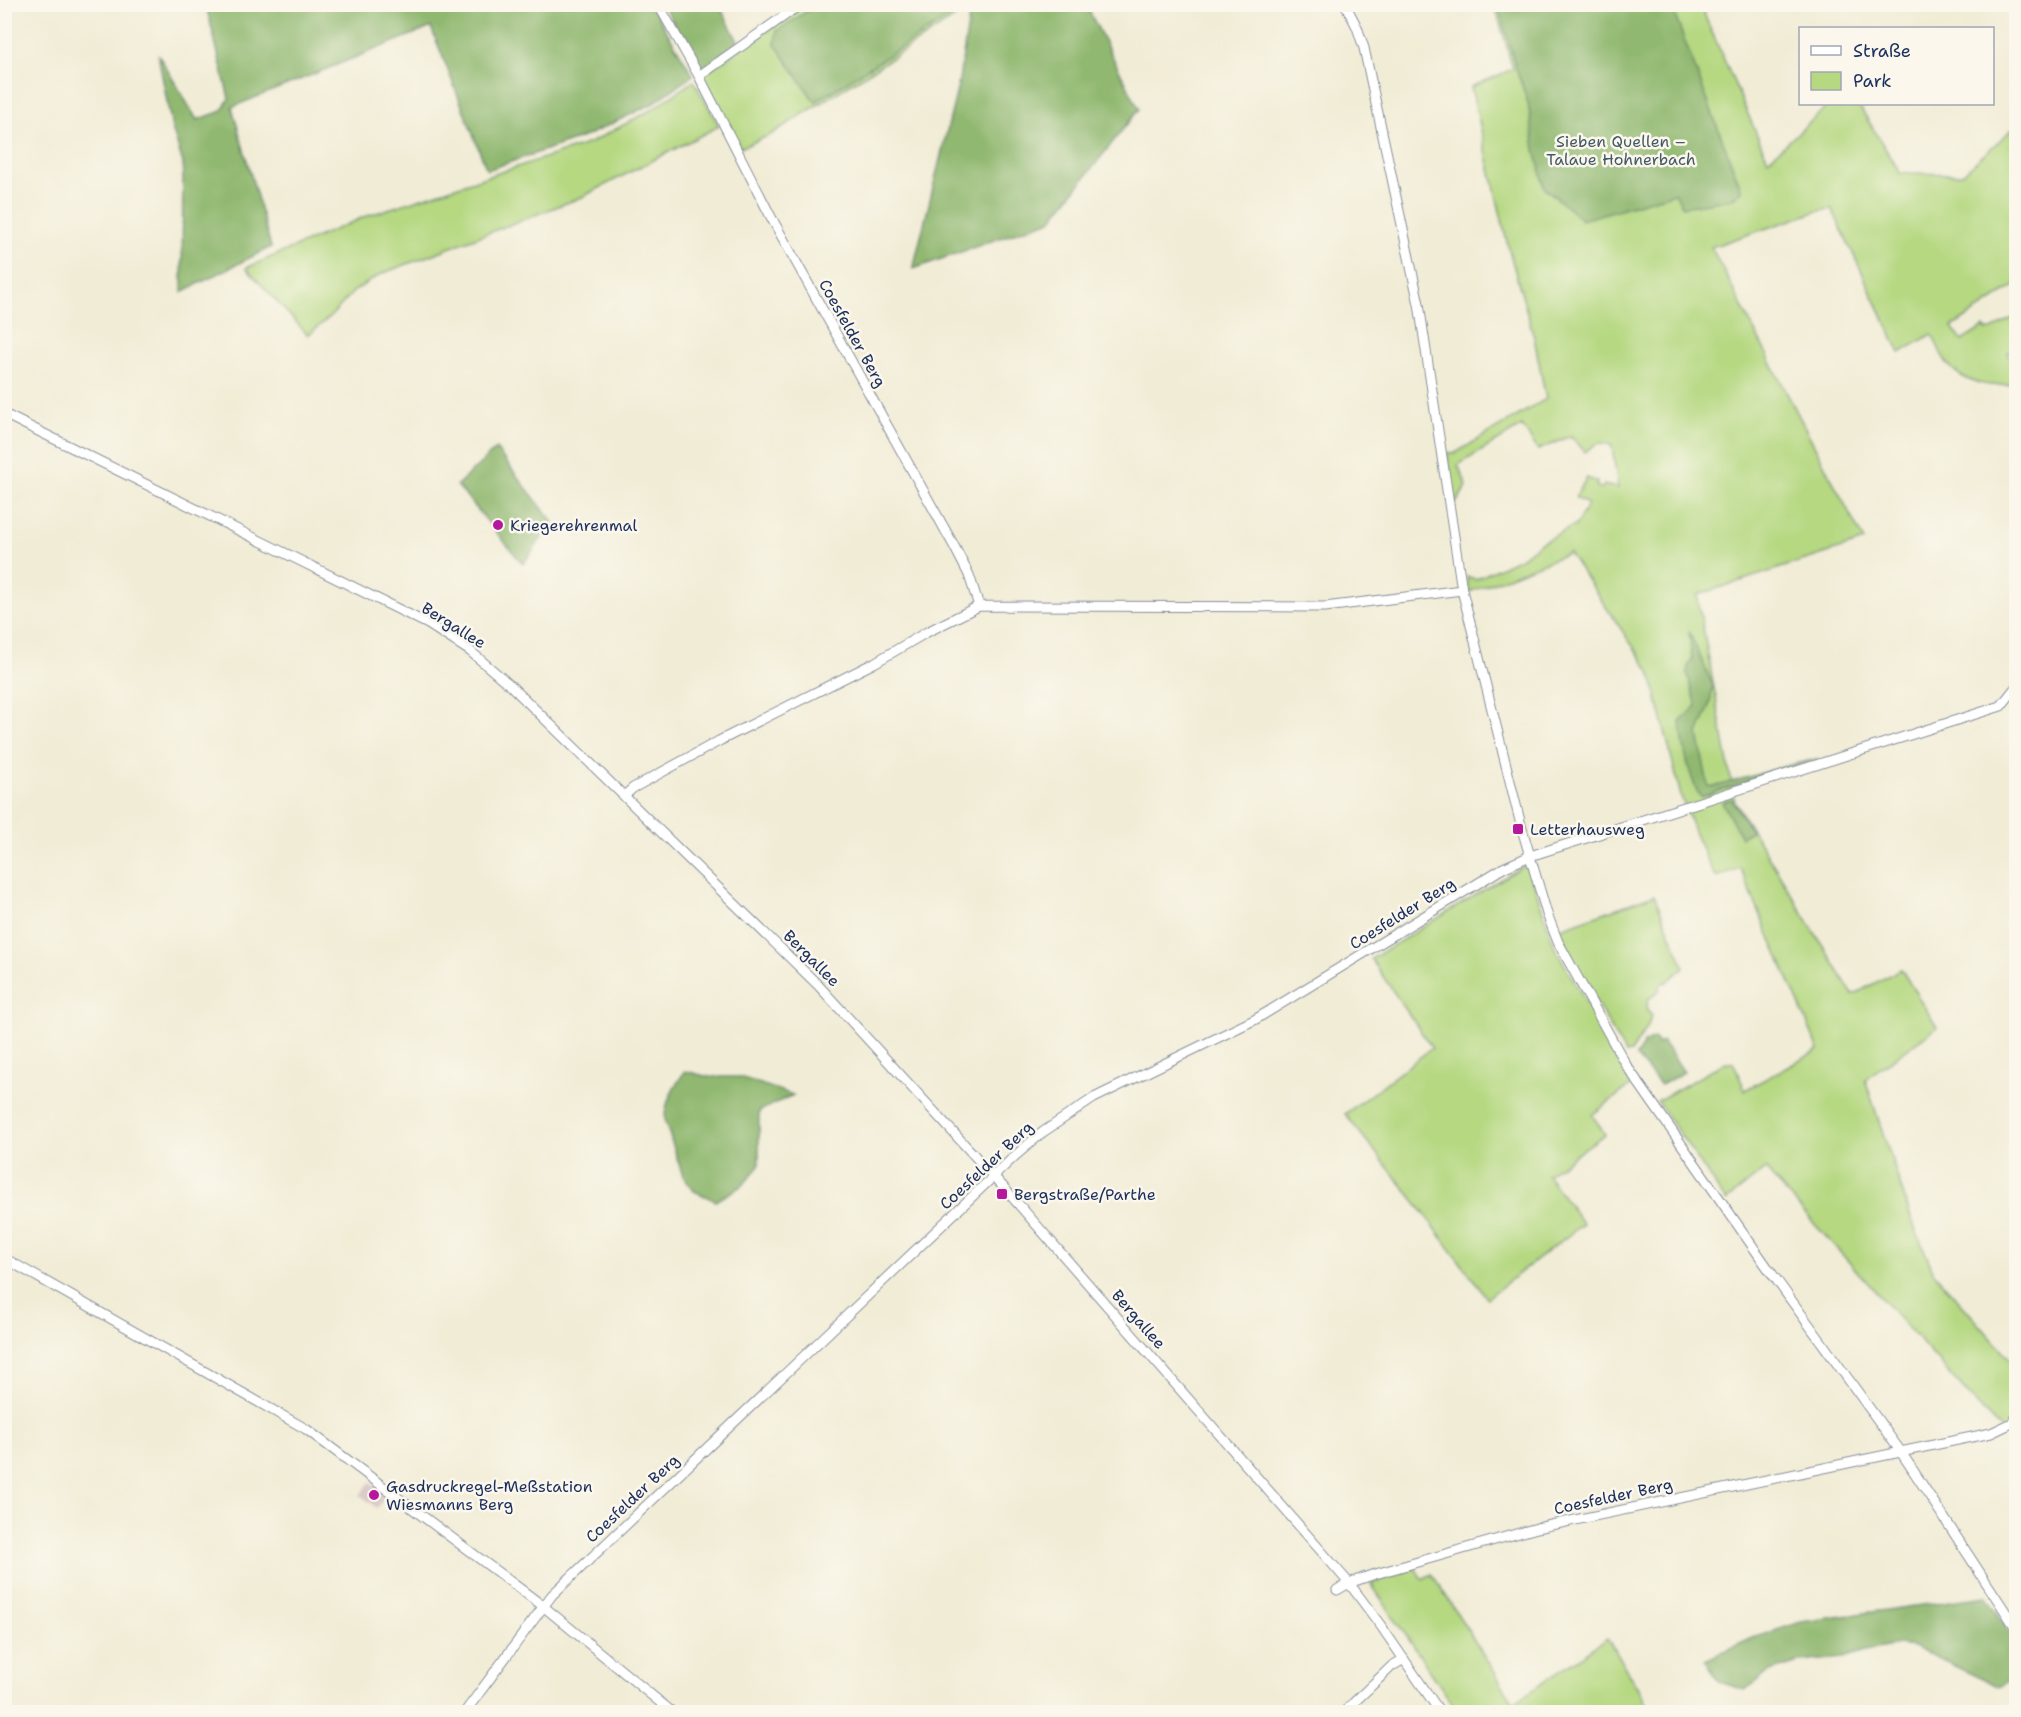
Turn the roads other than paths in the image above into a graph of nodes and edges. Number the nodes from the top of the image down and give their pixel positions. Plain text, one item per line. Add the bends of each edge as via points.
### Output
1 (658, 4) edge
2 (801, 4) edge
3 (1345, 4) edge
4 (699, 76) junction
5 (4, 414) edge
6 (1462, 590) junction
7 (979, 606) junction
8 (2016, 687) edge
9 (624, 796) junction
10 (1530, 856) junction
11 (994, 1177) junction
12 (4, 1258) edge
13 (2016, 1418) edge
14 (1901, 1452) junction
15 (1349, 1583) junction
16 (1337, 1590) dead end
17 (543, 1606) junction
18 (2016, 1628) edge
19 (1404, 1659) junction
20 (465, 1713) edge
21 (672, 1713) edge
22 (1344, 1713) edge
23 (1440, 1713) edge

1 - 4 street, Coesfelder Berg
2 - 4 street
3 - 6 street via 1364,48 1419,304
4 - 7 street, Coesfelder Berg via 771,217 953,544
5 - 9 street, Bergallee via 458,642 511,686
6 - 7 street via 1325,607
6 - 10 street
7 - 9 street via 719,741
8 - 10 street, Coesfelder Berg via 2001,706
9 - 11 street, Bergallee via 818,985
10 - 11 street, Coesfelder Berg via 1503,868 1256,1019 1085,1104 1043,1132
10 - 14 street via 1558,942 1626,1065
11 - 15 street, Bergallee
11 - 17 street, Coesfelder Berg
12 - 17 street via 306,1429
13 - 14 street, Coesfelder Berg via 1991,1433
14 - 15 street, Coesfelder Berg via 1537,1528
14 - 18 street
15 - 16 street, Coesfelder Berg
15 - 19 street, Bergallee
17 - 20 street, Coesfelder Berg
17 - 21 street
19 - 22 street
19 - 23 street, Bergallee

